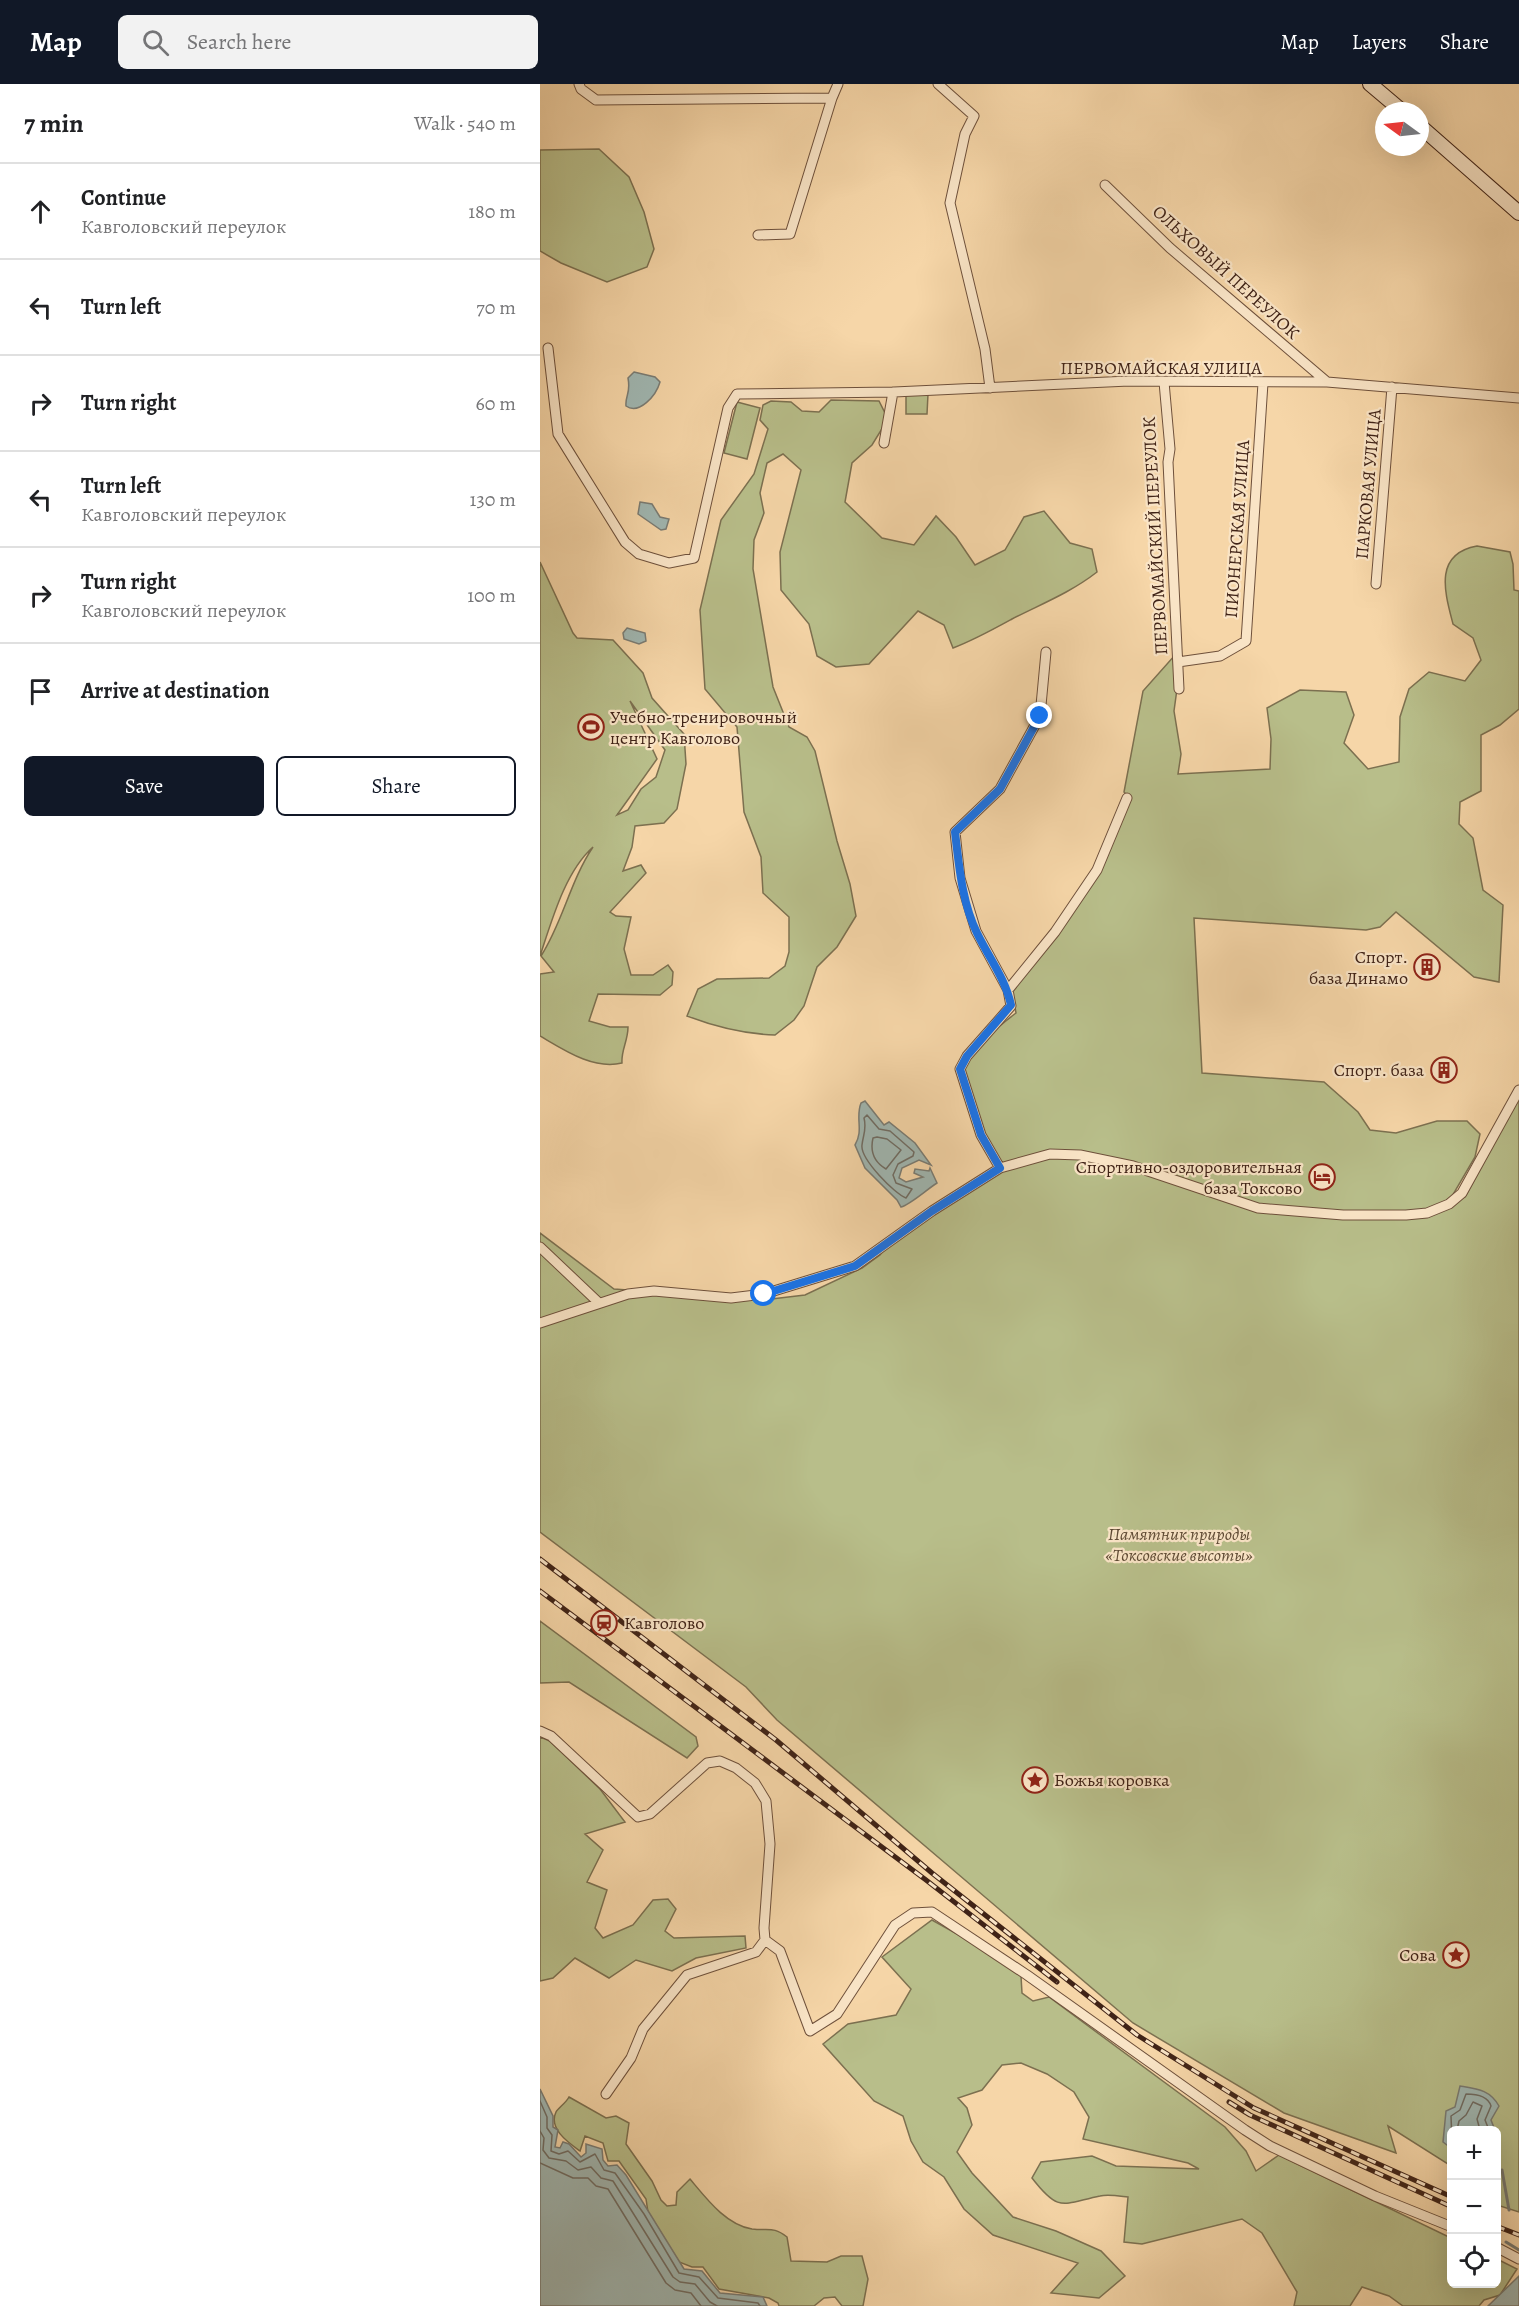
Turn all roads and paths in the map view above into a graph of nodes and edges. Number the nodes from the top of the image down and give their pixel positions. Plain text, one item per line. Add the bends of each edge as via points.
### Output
1 (579, 84) edge
2 (838, 84) edge
3 (938, 84) edge
4 (1370, 84) edge
5 (832, 98) junction
6 (1391, 102) edge
7 (1429, 134) edge
8 (1105, 185) dead end
9 (1519, 213) edge
10 (758, 235) dead end
11 (548, 348) dead end
12 (1164, 382) junction
13 (1327, 382) junction
14 (1263, 383) junction
15 (1392, 387) junction
16 (990, 388) junction
17 (892, 392) junction
18 (1519, 398) edge
19 (884, 442) dead end
20 (1376, 584) dead end
21 (1046, 652) dead end
22 (1178, 662) junction
23 (1179, 689) dead end
24 (1127, 798) dead end
25 (1008, 990) junction
26 (1519, 1090) edge
27 (1000, 1168) junction
28 (540, 1247) edge
29 (598, 1302) junction
30 (540, 1323) edge
31 (540, 1731) edge
32 (765, 1940) junction
33 (606, 2094) dead end
34 (1447, 2225) edge
35 (1501, 2249) edge
36 (1519, 2259) edge

1 - 5 street via 596,100
2 - 5 street
3 - 16 street via 974,116 965,134 950,203 985,349
4 - 6 main road
5 - 10 street via 790,234
7 - 9 main road
8 - 13 street, ОЛЬХОВЫЙ ПЕРЕУЛОК via 1170,248
11 - 17 street, ПЕРВОМАЙСКАЯ УЛИЦА via 558,434 631,549 669,563 694,558 728,408 737,394
12 - 14 street, ПЕРВОМАЙСКАЯ УЛИЦА
12 - 16 street, ПЕРВОМАЙСКАЯ УЛИЦА
12 - 22 street, ПЕРВОМАЙСКИЙ ПЕРЕУЛОК
13 - 14 street, ПЕРВОМАЙСКАЯ УЛИЦА
13 - 15 street, ПЕРВОМАЙСКАЯ УЛИЦА
14 - 22 street, ПИОНЕРСКАЯ УЛИЦА via 1246,641 1220,656
15 - 18 street, ПЕРВОМАЙСКАЯ УЛИЦА
15 - 20 street, ПАРКОВАЯ УЛИЦА
16 - 17 street, ПЕРВОМАЙСКАЯ УЛИЦА
17 - 19 street
21 - 25 street via 1040,716 1000,789 955,832 960,878 976,932
22 - 23 street, ПЕРВОМАЙСКИЙ ПЕРЕУЛОК
24 - 25 street via 1097,870 1055,932
25 - 27 street via 1011,1005 960,1069 981,1135
26 - 27 street via 1462,1193 1449,1204 1427,1213 1374,1216 1258,1208 1132,1166 1080,1155 1050,1154
27 - 29 street via 855,1266 764,1294 731,1298 654,1291
28 - 29 street
29 - 30 street
31 - 32 street via 551,1736 638,1817 650,1815 707,1763 720,1761 755,1783 766,1801 770,1844
32 - 33 street via 756,1952 687,1975 643,2029 631,2058
32 - 34 street via 780,1951 810,2031 837,2014 895,1925 913,1913 932,1912 1270,2146
35 - 36 street

